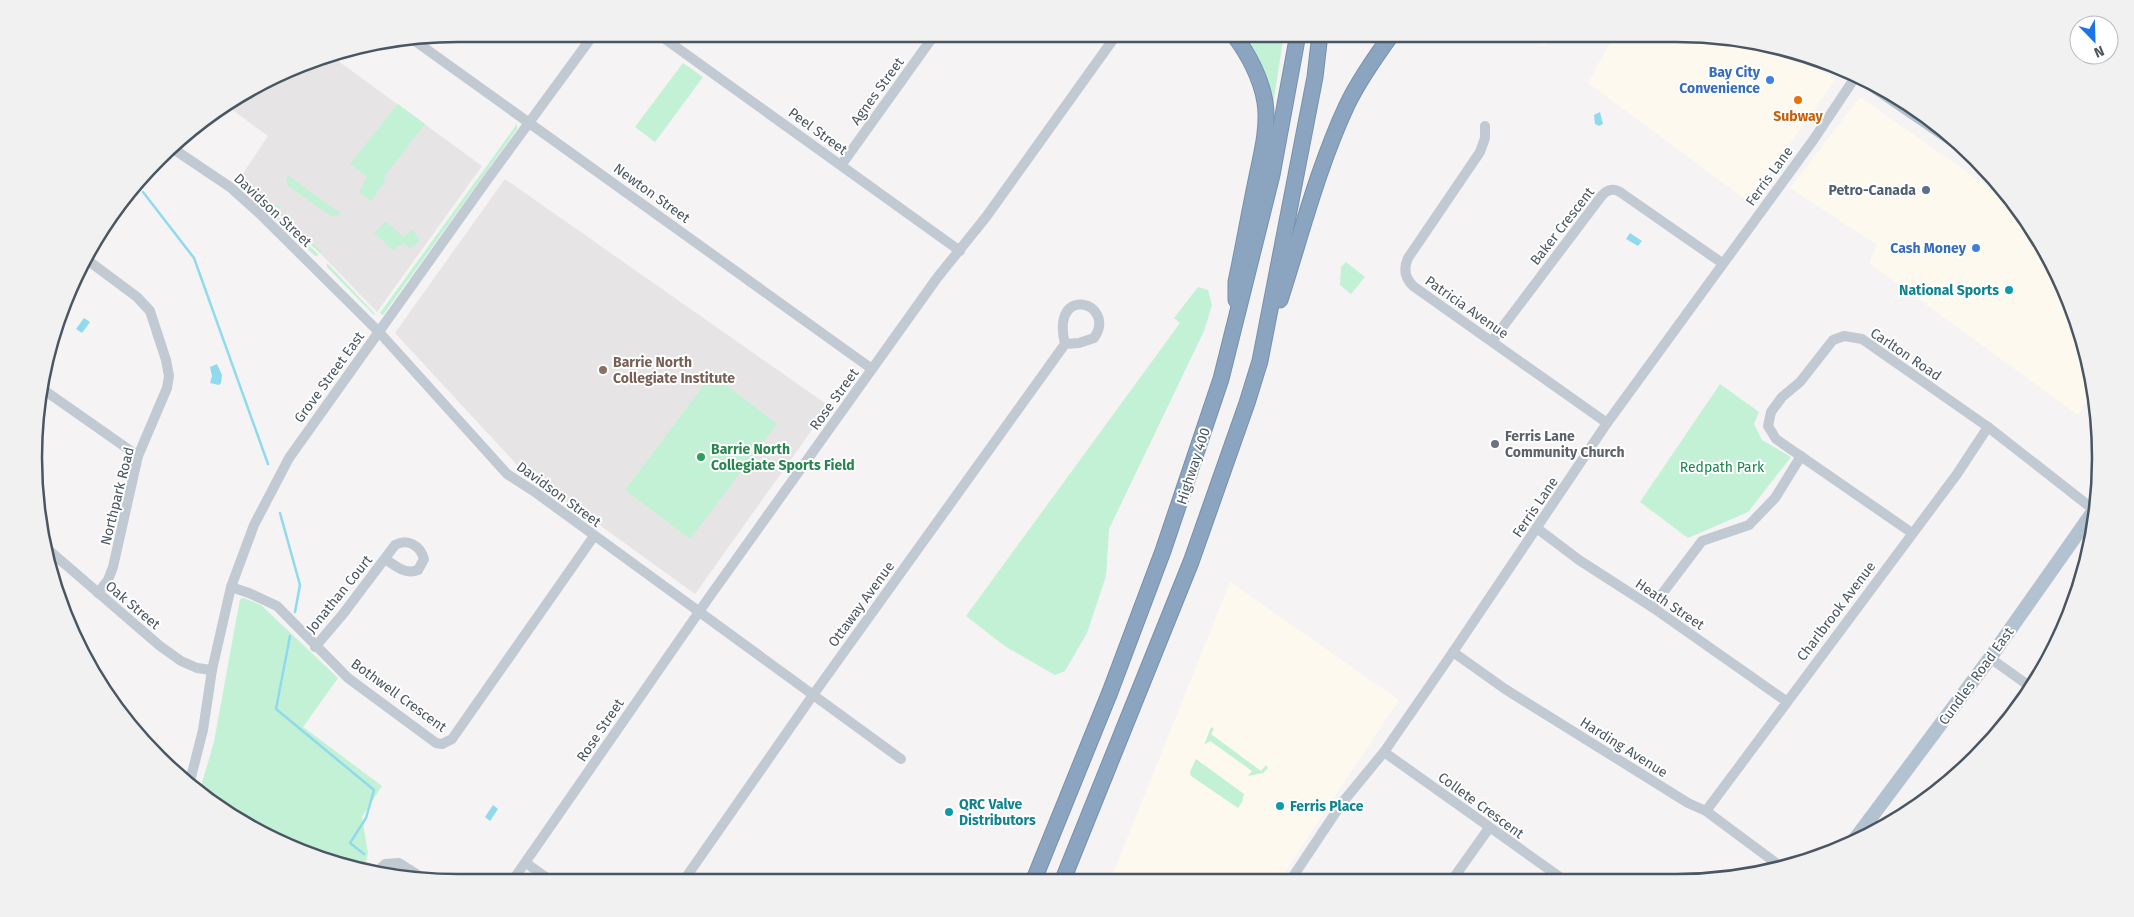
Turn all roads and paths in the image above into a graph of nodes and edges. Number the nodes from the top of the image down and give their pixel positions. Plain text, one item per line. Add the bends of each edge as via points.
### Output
1 (588, 42) edge
2 (669, 42) edge
3 (929, 42) edge
4 (1111, 42) edge
5 (1238, 42) edge
6 (1297, 42) edge
7 (1319, 42) edge
8 (1386, 42) edge
9 (420, 44) edge
10 (1852, 82) edge
11 (529, 122) junction
12 (1485, 126) dead end
13 (177, 152) edge
14 (842, 164) junction
15 (960, 251) junction
16 (91, 263) edge
17 (1722, 263) junction
18 (1235, 331) junction
19 (379, 332) junction
20 (1492, 341) junction
21 (1065, 344) dead end
22 (1260, 361) junction
23 (872, 369) junction
24 (48, 393) edge
25 (1608, 424) junction
26 (1988, 427) junction
27 (138, 456) junction
28 (1801, 456) junction
29 (2089, 503) edge
30 (2087, 521) edge
31 (1538, 528) junction
32 (1912, 532) junction
33 (594, 536) junction
34 (54, 556) edge
35 (385, 559) dead end
36 (231, 587) junction
37 (98, 593) junction
38 (1652, 607) junction
39 (699, 611) junction
40 (315, 646) junction
41 (1453, 652) junction
42 (1990, 658) junction
43 (212, 670) junction
44 (2025, 683) edge
45 (813, 695) junction
46 (1786, 701) junction
47 (1384, 752) junction
48 (901, 759) dead end
49 (191, 777) edge
50 (1706, 811) junction
51 (1489, 828) junction
52 (1861, 831) edge
53 (1775, 862) edge
54 (526, 863) junction
55 (381, 868) edge
56 (413, 872) edge
57 (518, 874) edge
58 (541, 874) edge
59 (688, 874) edge
60 (1037, 874) edge
61 (1065, 874) edge
62 (1295, 874) edge
63 (1456, 874) edge
64 (1555, 874) edge

1 - 11 street, Grove Street East
2 - 14 street, Peel Street
3 - 14 street, Agnes Street
4 - 15 street, Rose Street
5 - 18 highway via 1255,71 1265,103 1266,119 1236,282
6 - 18 highway, Highway 400 via 1272,175
7 - 22 highway, Highway 400
8 - 22 highway via 1348,103 1331,143
9 - 11 street, Newton Street
10 - 17 street, Ferris Lane
11 - 19 street, Grove Street East
11 - 23 street, Newton Street
12 - 20 street, Patricia Avenue via 1480,152 1408,258 1405,268 1413,286
13 - 19 street, Davidson Street via 243,199
14 - 15 street, Peel Street
15 - 23 street, Rose Street
16 - 27 street, Northpark Road via 143,303 152,316 166,360 169,385
17 - 20 street, Baker Crescent via 1618,190 1612,190 1600,198
17 - 25 street, Ferris Lane
18 - 60 highway, Highway 400 via 1164,551
19 - 33 street, Davidson Street via 507,474
19 - 36 street, Grove Street East via 289,458 254,525
20 - 25 street, Patricia Avenue
21 - 45 street, Ottaway Avenue
22 - 61 highway, Highway 400 via 1191,562
23 - 39 street, Rose Street
24 - 27 street
25 - 31 street, Ferris Lane
26 - 28 street, Carlton Road via 1862,339 1844,336 1833,340 1771,412 1768,426 1776,439
26 - 29 street, Carlton Road
26 - 32 street, Charlbrook Avenue
27 - 37 street, Northpark Road via 113,567
28 - 32 street, Carlton Road
28 - 38 street via 1775,498 1749,525 1702,541
30 - 42 main road, Cundles Road East
31 - 38 street, Heath Street via 1579,560
31 - 41 street, Ferris Lane
32 - 46 street, Charlbrook Avenue
33 - 39 street, Davidson Street
33 - 40 street, Bothwell Crescent via 448,742 436,743 348,678
34 - 37 street, Oak Street
35 - 40 street, Jonathan Court
36 - 40 street, Bothwell Crescent via 277,606
36 - 43 street, Grove Street East
37 - 43 street, Oak Street via 181,662
38 - 46 street, Heath Street
39 - 45 street, Davidson Street
39 - 54 street, Rose Street
41 - 47 street, Ferris Lane
41 - 50 street, Harding Avenue via 1513,694
42 - 44 street
42 - 52 main road, Cundles Road East
43 - 49 street, Grove Street East via 203,730
45 - 48 street, Davidson Street
45 - 59 street, Ottaway Avenue
46 - 50 street, Charlbrook Avenue
47 - 51 street, Collete Crescent
47 - 62 street, Ferris Lane via 1342,803
50 - 53 street, Harding Avenue
51 - 63 street
51 - 64 street, Collete Crescent
54 - 57 street, Rose Street
54 - 58 street
55 - 56 street via 385,864 399,863

